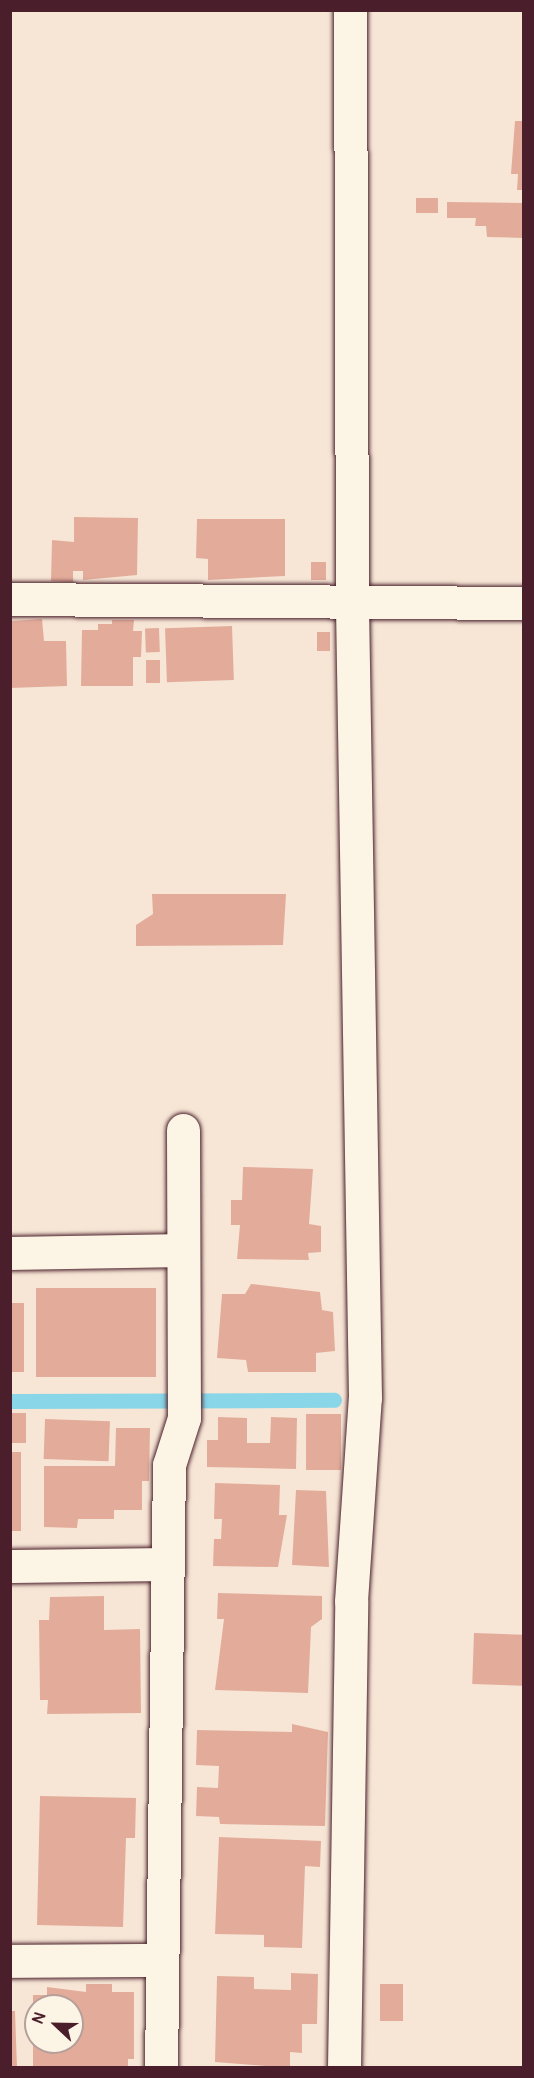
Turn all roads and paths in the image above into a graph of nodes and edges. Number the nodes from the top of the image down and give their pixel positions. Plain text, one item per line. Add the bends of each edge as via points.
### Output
1 (350, 10) edge
2 (10, 598) edge
3 (352, 602) junction
4 (524, 603) edge
5 (183, 1130) dead end
6 (183, 1250) junction
7 (10, 1253) edge
8 (168, 1564) junction
9 (10, 1566) edge
10 (160, 1960) junction
11 (10, 1961) edge
12 (161, 2067) edge
13 (344, 2067) edge

1 - 3 street
2 - 3 street
3 - 4 street
3 - 13 street via 365,1398 351,1601
5 - 6 street
6 - 7 street
6 - 8 street via 184,1418 169,1465
8 - 9 street
8 - 10 street
10 - 11 street
10 - 12 street

